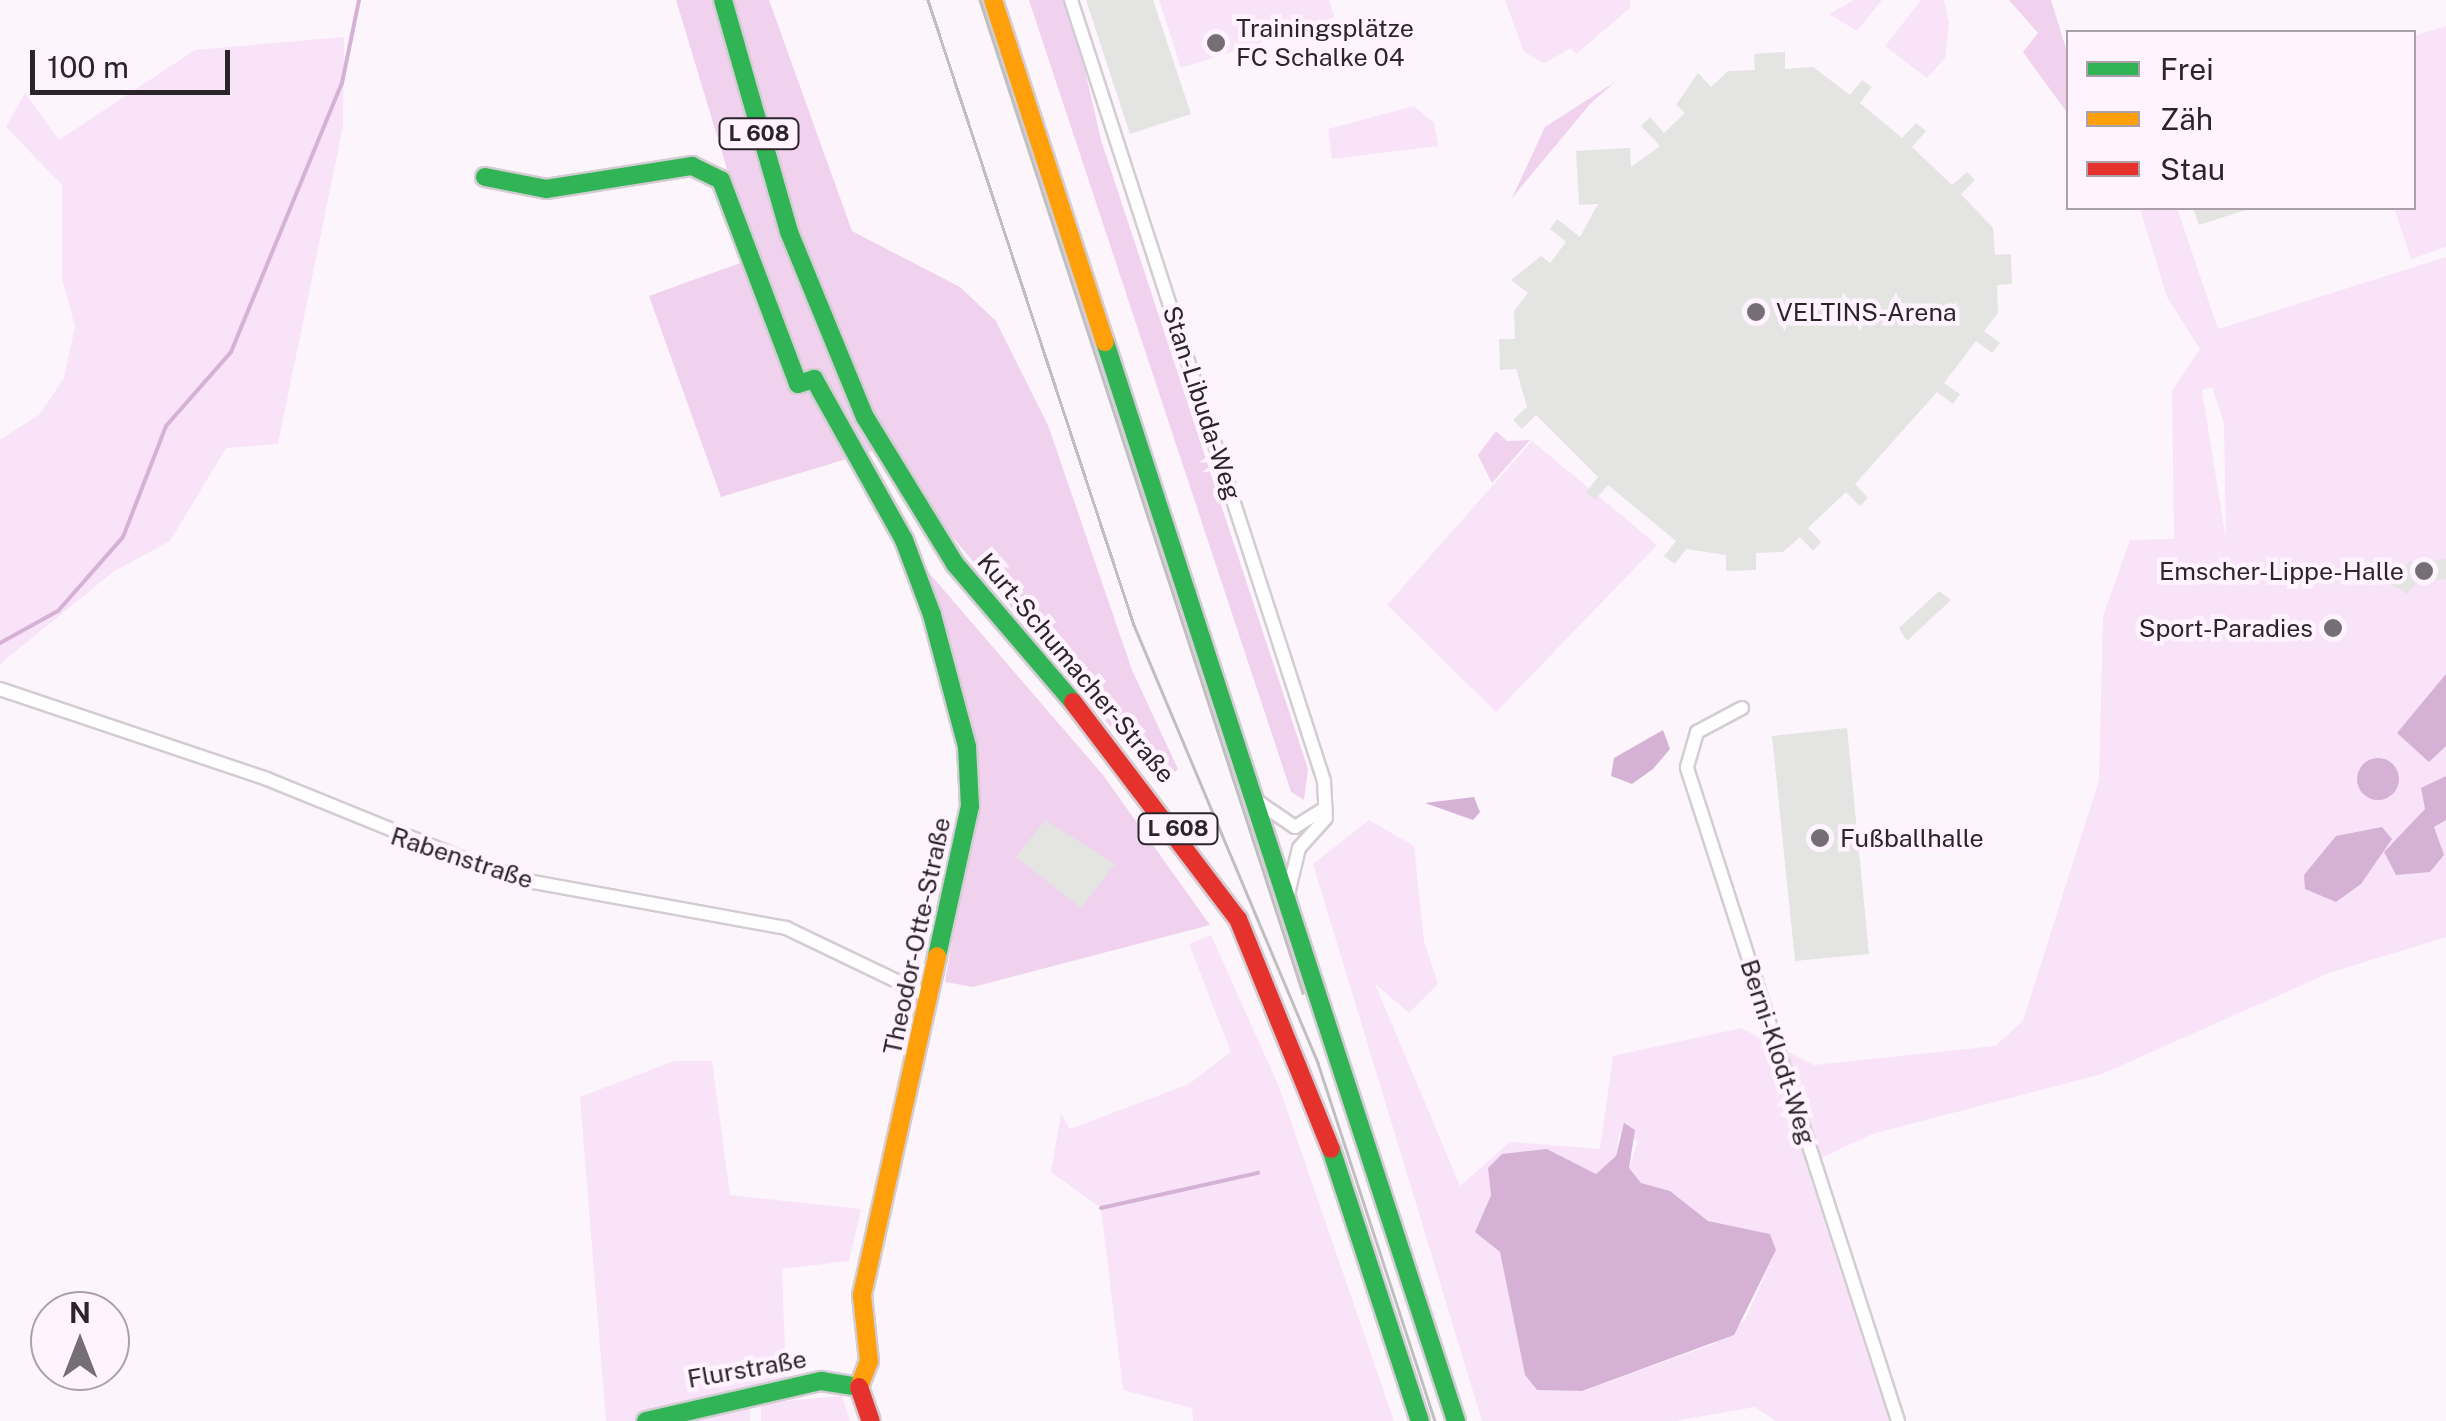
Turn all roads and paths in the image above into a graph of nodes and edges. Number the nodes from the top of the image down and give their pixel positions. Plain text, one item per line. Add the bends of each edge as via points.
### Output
1 (723, 0) edge
2 (993, 0) edge
3 (1072, 0) edge
4 (485, 177) dead end
5 (0, 689) edge
6 (1742, 708) dead end
7 (1251, 796) junction
8 (1327, 806) junction
9 (1287, 902) junction
10 (930, 997) junction
11 (858, 1387) junction
12 (646, 1421) edge
13 (871, 1421) edge
14 (1420, 1421) edge
15 (1456, 1421) edge
16 (1898, 1421) edge

1 - 14 main road, Kurt-Schumacher-Straße / L 608 via 789,232 865,417 955,564 1145,785 1238,920 1304,1066
2 - 7 main road, L 608
3 - 8 street, Stan-Libuda-Weg
4 - 10 main road, Theodor-Otte-Straße via 546,189 708,168 721,180 798,384 814,379 904,540 967,747 969,822
5 - 10 street, Rabenstraße via 267,779 511,878 786,928
6 - 16 street, Berni-Klodt-Weg via 1697,732 1687,768
7 - 8 street via 1284,825 1306,824
7 - 9 main road, L 608
8 - 9 street via 1294,859
9 - 15 main road, L 608
10 - 11 main road, Theodor-Otte-Straße via 862,1295 868,1361
11 - 12 main road, Flurstraße via 822,1381
11 - 13 main road

